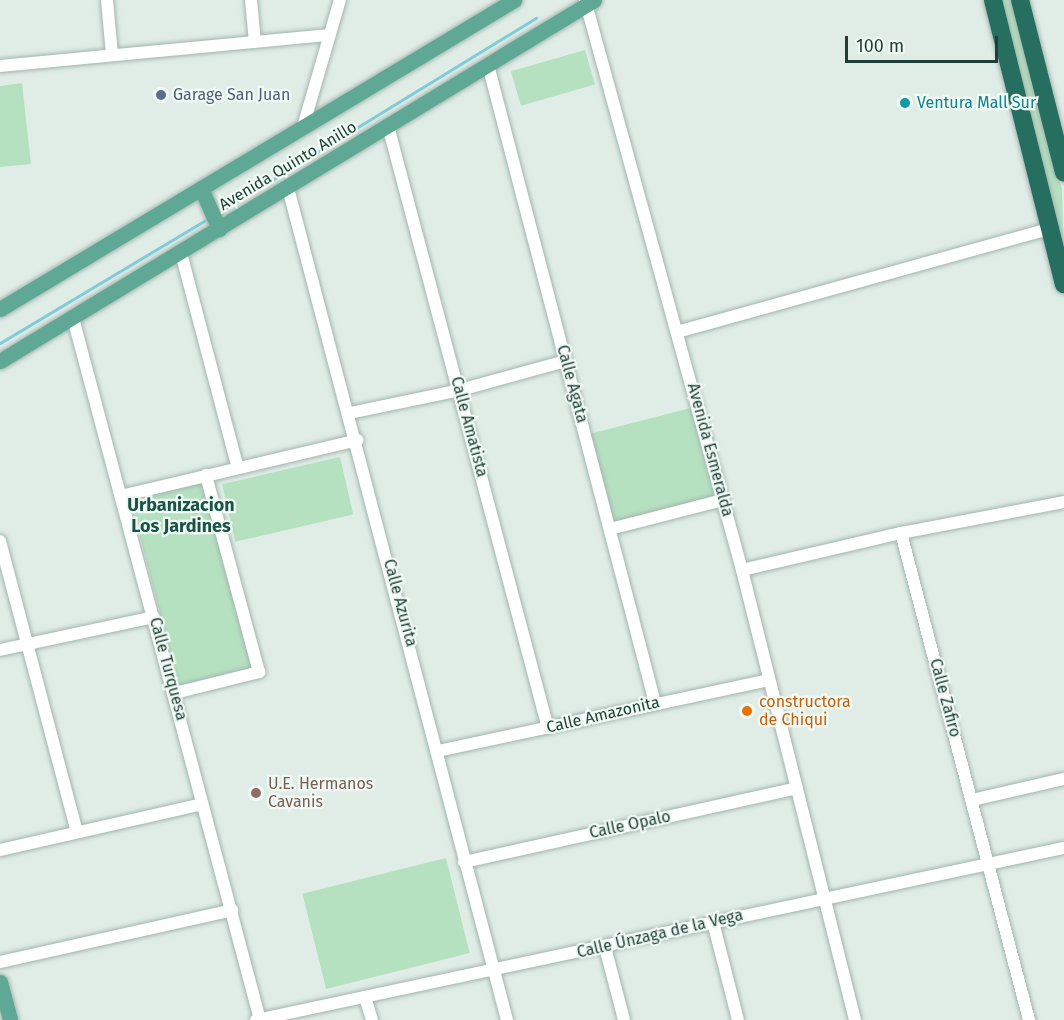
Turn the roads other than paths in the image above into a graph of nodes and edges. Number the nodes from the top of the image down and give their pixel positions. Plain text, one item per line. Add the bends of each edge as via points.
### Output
1 (108, 0) edge
2 (251, 0) edge
3 (340, 0) edge
4 (514, 0) edge
5 (993, 0) edge
6 (1020, 0) edge
7 (589, 2) edge
8 (330, 35) junction
9 (255, 42) junction
10 (112, 55) junction
11 (488, 65) junction
12 (0, 66) edge
13 (388, 126) junction
14 (303, 127) junction
15 (1064, 172) edge
16 (201, 188) junction
17 (288, 188) junction
18 (1051, 228) junction
19 (219, 229) junction
20 (181, 253) junction
21 (1064, 284) edge
22 (0, 309) edge
23 (72, 318) junction
24 (677, 332) junction
25 (0, 361) edge
26 (565, 361) junction
27 (460, 390) junction
28 (350, 413) junction
29 (357, 440) junction
30 (238, 468) junction
31 (206, 475) junction
32 (121, 496) junction
33 (723, 500) junction
34 (1064, 502) edge
35 (610, 529) junction
36 (901, 533) junction
37 (0, 541) edge
38 (742, 570) junction
39 (154, 617) junction
40 (27, 645) junction
41 (0, 651) edge
42 (768, 680) junction
43 (175, 693) junction
44 (655, 703) junction
45 (548, 728) junction
46 (438, 751) junction
47 (1064, 779) edge
48 (797, 788) junction
49 (972, 800) junction
50 (202, 804) junction
51 (77, 832) junction
52 (1064, 848) edge
53 (0, 850) edge
54 (464, 862) junction
55 (989, 864) junction
56 (824, 898) junction
57 (232, 910) junction
58 (713, 922) junction
59 (605, 947) junction
60 (0, 962) edge
61 (494, 970) junction
62 (0, 982) edge
63 (365, 997) junction
64 (10, 1020) edge
65 (259, 1020) edge
66 (372, 1020) edge
67 (507, 1020) edge
68 (624, 1020) edge
69 (738, 1020) edge
70 (855, 1020) edge
71 (1029, 1020) edge

1 - 10 street
2 - 9 street
3 - 8 street
4 - 14 main road, Avenida Quinto Anillo
5 - 18 highway
6 - 15 highway
7 - 11 main road, Avenida Quinto Anillo
7 - 24 street, Avenida Esmeralda
8 - 9 street
8 - 14 street
9 - 10 street
10 - 12 street
11 - 13 main road, Avenida Quinto Anillo
11 - 26 street, Calle Agata
13 - 17 main road, Avenida Quinto Anillo
13 - 27 street, Calle Amatista
14 - 16 main road, Avenida Quinto Anillo
16 - 19 main road
16 - 22 main road, Avenida Quinto Anillo
17 - 19 main road, Avenida Quinto Anillo
17 - 28 street, Calle Azurita
18 - 21 highway
18 - 24 street
19 - 20 main road, Avenida Quinto Anillo
20 - 23 main road, Avenida Quinto Anillo
20 - 30 street
23 - 25 main road, Avenida Quinto Anillo
23 - 32 street, Calle Turquesa
24 - 33 street, Avenida Esmeralda
26 - 27 street
26 - 35 street, Calle Agata
27 - 28 street
27 - 45 street, Calle Amatista
28 - 29 street, Calle Azurita
29 - 30 street
29 - 46 street, Calle Azurita
30 - 31 street
31 - 32 street
31 - 43 street via 259,672
32 - 39 street, Calle Turquesa
33 - 35 street
33 - 38 street, Avenida Esmeralda
34 - 36 street
35 - 44 street, Calle Agata
36 - 38 street
36 - 49 street, Calle Zafiro
37 - 40 street
38 - 42 street, Avenida Esmeralda
39 - 40 street
39 - 43 street, Calle Turquesa
40 - 41 street
40 - 51 street
42 - 44 street, Calle Amazonita
42 - 48 street, Avenida Esmeralda
43 - 50 street, Calle Turquesa
44 - 45 street, Calle Amazonita
45 - 46 street, Calle Amazonita
46 - 54 street, Calle Azurita
47 - 49 street
48 - 54 street, Calle Opalo
48 - 56 street, Avenida Esmeralda
49 - 55 street, Calle Zafiro
50 - 51 street
50 - 57 street, Calle Turquesa
51 - 53 street
52 - 55 street, Calle Únzaga de la Vega
54 - 61 street, Calle Azurita
55 - 56 street, Calle Únzaga de la Vega
55 - 71 street, Calle Zafiro
56 - 58 street, Calle Únzaga de la Vega
56 - 70 street, Avenida Esmeralda
57 - 60 street
57 - 65 street, Calle Turquesa
58 - 59 street, Calle Únzaga de la Vega
58 - 69 street
59 - 61 street, Calle Únzaga de la Vega
59 - 68 street
61 - 63 street, Calle Únzaga de la Vega
61 - 67 street, Calle Azurita
62 - 64 main road
63 - 65 street, Calle Únzaga de la Vega
63 - 66 street

